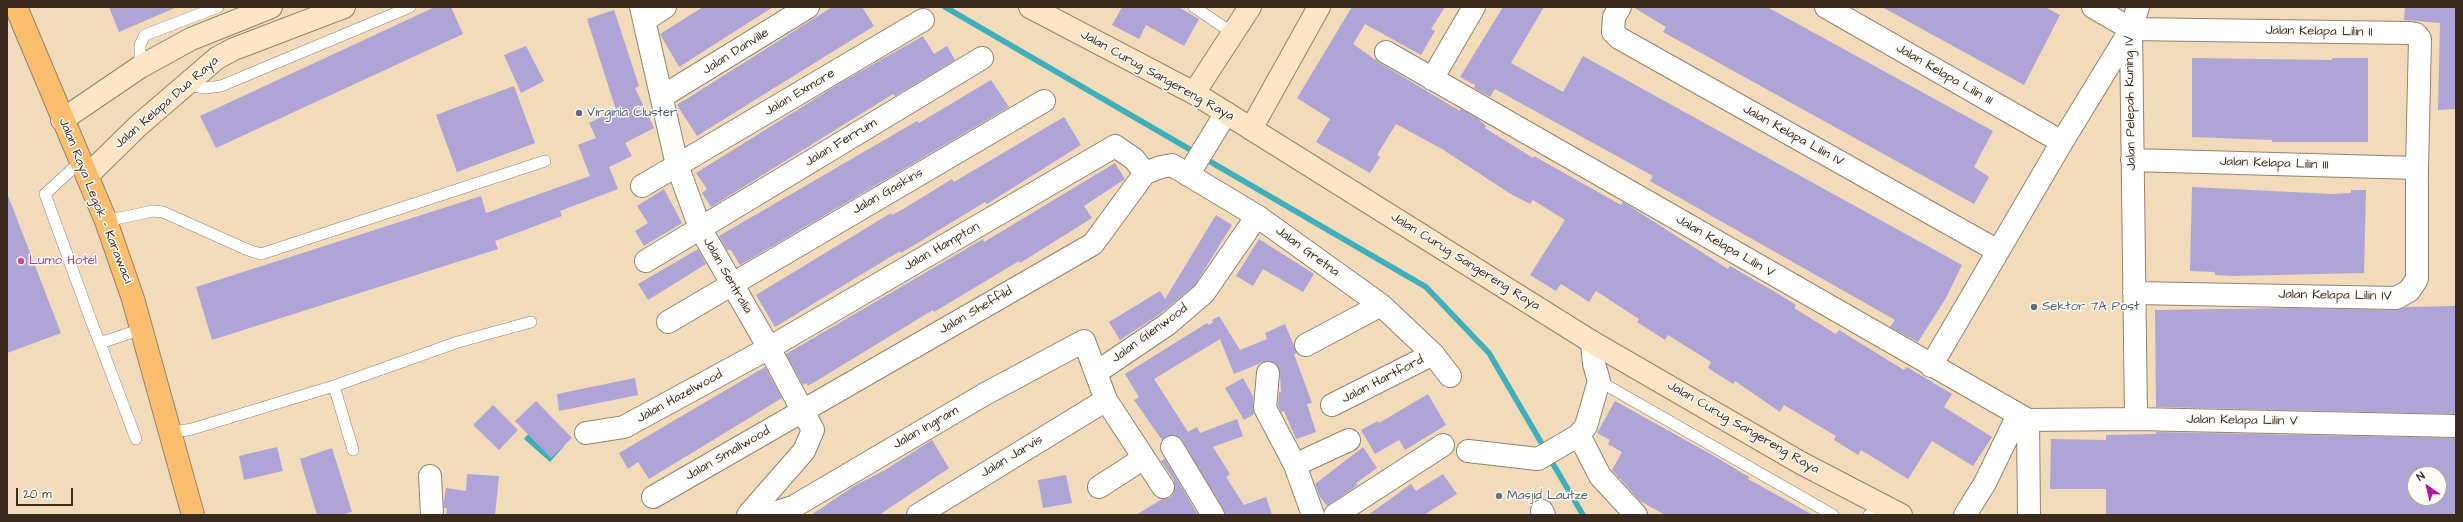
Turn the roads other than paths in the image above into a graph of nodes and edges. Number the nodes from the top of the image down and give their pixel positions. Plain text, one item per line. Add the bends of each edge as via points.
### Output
1 (16, 7) edge
2 (218, 7) edge
3 (271, 7) edge
4 (344, 7) edge
5 (410, 7) edge
6 (665, 7) edge
7 (808, 7) edge
8 (1030, 7) edge
9 (1194, 7) edge
10 (1250, 7) edge
11 (1319, 7) edge
12 (1474, 7) edge
13 (1620, 7) edge
14 (1826, 7) edge
15 (2093, 7) edge
16 (2138, 7) edge
17 (643, 13) edge
18 (923, 20) dead end
19 (2131, 29) junction
20 (1234, 34) junction
21 (191, 39) junction
22 (1386, 52) dead end
23 (982, 58) dead end
24 (140, 68) junction
25 (203, 69) junction
26 (1432, 79) junction
27 (185, 84) junction
28 (1194, 93) junction
29 (663, 96) junction
30 (1044, 101) dead end
31 (1223, 118) junction
32 (62, 120) junction
33 (1251, 129) junction
34 (2062, 142) junction
35 (2132, 160) junction
36 (545, 161) dead end
37 (677, 165) junction
38 (1193, 167) junction
39 (2417, 168) junction
40 (84, 169) junction
41 (1145, 174) junction
42 (642, 186) dead end
43 (1258, 216) junction
44 (106, 221) junction
45 (700, 228) junction
46 (1998, 251) junction
47 (646, 261) dead end
48 (733, 284) junction
49 (2134, 293) junction
50 (1380, 305) junction
51 (531, 322) dead end
52 (668, 322) dead end
53 (142, 329) junction
54 (1592, 342) junction
55 (100, 343) junction
56 (1306, 346) dead end
57 (769, 348) junction
58 (1433, 354) junction
59 (1931, 366) junction
60 (1097, 372) junction
61 (1268, 373) dead end
62 (1450, 376) dead end
63 (1599, 381) junction
64 (334, 386) junction
65 (1106, 400) junction
66 (1332, 405) dead end
67 (803, 410) junction
68 (2023, 418) junction
69 (2136, 419) junction
70 (2456, 426) edge
71 (170, 432) junction
72 (586, 433) dead end
73 (136, 439) dead end
74 (1349, 440) dead end
75 (1572, 440) junction
76 (1443, 444) dead end
77 (1172, 447) dead end
78 (353, 450) dead end
79 (1468, 452) dead end
80 (1144, 458) junction
81 (1295, 465) junction
82 (430, 476) dead end
83 (1099, 487) dead end
84 (1164, 487) dead end
85 (653, 497) dead end
86 (1885, 513) edge
87 (193, 515) edge
88 (432, 515) edge
89 (748, 515) edge
90 (768, 515) edge
91 (918, 515) edge
92 (1212, 515) edge
93 (1313, 515) edge
94 (1334, 515) edge
95 (1636, 515) edge
96 (1833, 515) edge
97 (1965, 515) edge
98 (2029, 515) edge

1 - 32 main road, Jalan Raya Legok - Karawaci
2 - 24 lane via 145,35 140,45
3 - 21 main road
4 - 25 main road, Jalan Kelapa Dua Raya via 234,49
5 - 27 lane via 221,86 205,88
6 - 17 street
7 - 29 street, Jalan Danville
8 - 28 main road, Jalan Curug Sangereng Raya
9 - 20 lane
10 - 20 main road
11 - 33 main road
12 - 26 street
13 - 46 street, Jalan Kelapa Lilin IV via 1614,17 1613,32 1619,38
14 - 34 street, Jalan Kelapa Lilin III
15 - 19 street, Jalan Kelapa Lilin II
16 - 19 street
17 - 29 street, Jalan Sentralia
18 - 37 street, Jalan Exmore
19 - 34 street, Jalan Pelepah Kuning IV
19 - 35 street, Jalan Pelepah Kuning IV
19 - 39 street, Jalan Kelapa Lilin II via 2416,34 2420,39
20 - 28 main road
21 - 24 main road
21 - 25 main road
22 - 26 street, Jalan Kelapa Lilin V
23 - 45 street, Jalan Ferrum
24 - 32 main road
25 - 27 main road, Jalan Kelapa Dua Raya
26 - 59 street, Jalan Kelapa Lilin V
27 - 40 main road, Jalan Kelapa Dua Raya
28 - 31 main road, Jalan Curug Sangereng Raya
29 - 37 street, Jalan Sentralia
30 - 48 street, Jalan Gaskins
31 - 33 main road, Jalan Curug Sangereng Raya
31 - 38 street
32 - 40 main road, Jalan Raya Legok - Karawaci
33 - 54 main road, Jalan Curug Sangereng Raya
34 - 46 street, Jalan Pelepah Kuning IV
35 - 39 street, Jalan Kelapa Lilin III
35 - 49 street, Jalan Pelepah Kuning IV
36 - 44 lane via 261,254 163,212 153,211
37 - 42 street, Jalan Exmore
37 - 45 street, Jalan Sentralia
38 - 41 street, Jalan Gretna via 1172,165
38 - 43 street, Jalan Gretna
39 - 49 street, Jalan Kelapa Lilin IV via 2417,279 2409,291 2396,298
40 - 44 main road, Jalan Raya Legok - Karawaci
40 - 55 lane via 45,194
41 - 57 street, Jalan Hampton via 1134,159 1115,146
41 - 67 street, Jalan Sheffild via 1093,244
43 - 50 street, Jalan Gretna
43 - 60 street, Jalan Glenwood via 1204,293 1168,324
44 - 53 main road, Jalan Raya Legok - Karawaci
45 - 47 street, Jalan Ferrum
45 - 48 street, Jalan Sentralia
46 - 59 street, Jalan Pelepah Kuning IV
48 - 52 street, Jalan Gaskins
48 - 57 street, Jalan Sentralia
49 - 69 street, Jalan Pelepah Kuning IV
50 - 56 street
50 - 58 street, Jalan Gretna
51 - 64 lane via 458,342
53 - 55 lane
53 - 71 main road, Jalan Raya Legok - Karawaci
54 - 63 street
54 - 86 main road, Jalan Curug Sangereng Raya
55 - 73 lane
57 - 67 street, Jalan Sentralia
57 - 72 street, Jalan Hazelwood via 624,427
58 - 62 street, Jalan Gretna
58 - 66 street, Jalan Hartford
59 - 68 street, Jalan Kelapa Lilin V
60 - 65 street
60 - 90 street, Jalan Ingram via 1084,341 985,394 792,506
61 - 81 street via 1265,408
63 - 75 street via 1586,426
63 - 96 lane
64 - 71 lane via 192,429
64 - 78 lane
65 - 80 street
65 - 91 street, Jalan Jarvis
67 - 85 street, Jalan Smallwood
67 - 89 street, Jalan Sentralia via 813,430 809,442
68 - 69 street, Jalan Kelapa Lilin V
68 - 97 street
68 - 98 street
69 - 70 street, Jalan Kelapa Lilin V
71 - 87 main road, Jalan Raya Legok - Karawaci
74 - 81 street
75 - 79 street via 1538,459
75 - 95 street via 1600,476
76 - 94 street
77 - 92 street
80 - 83 street
80 - 84 street
81 - 93 street
82 - 88 street

